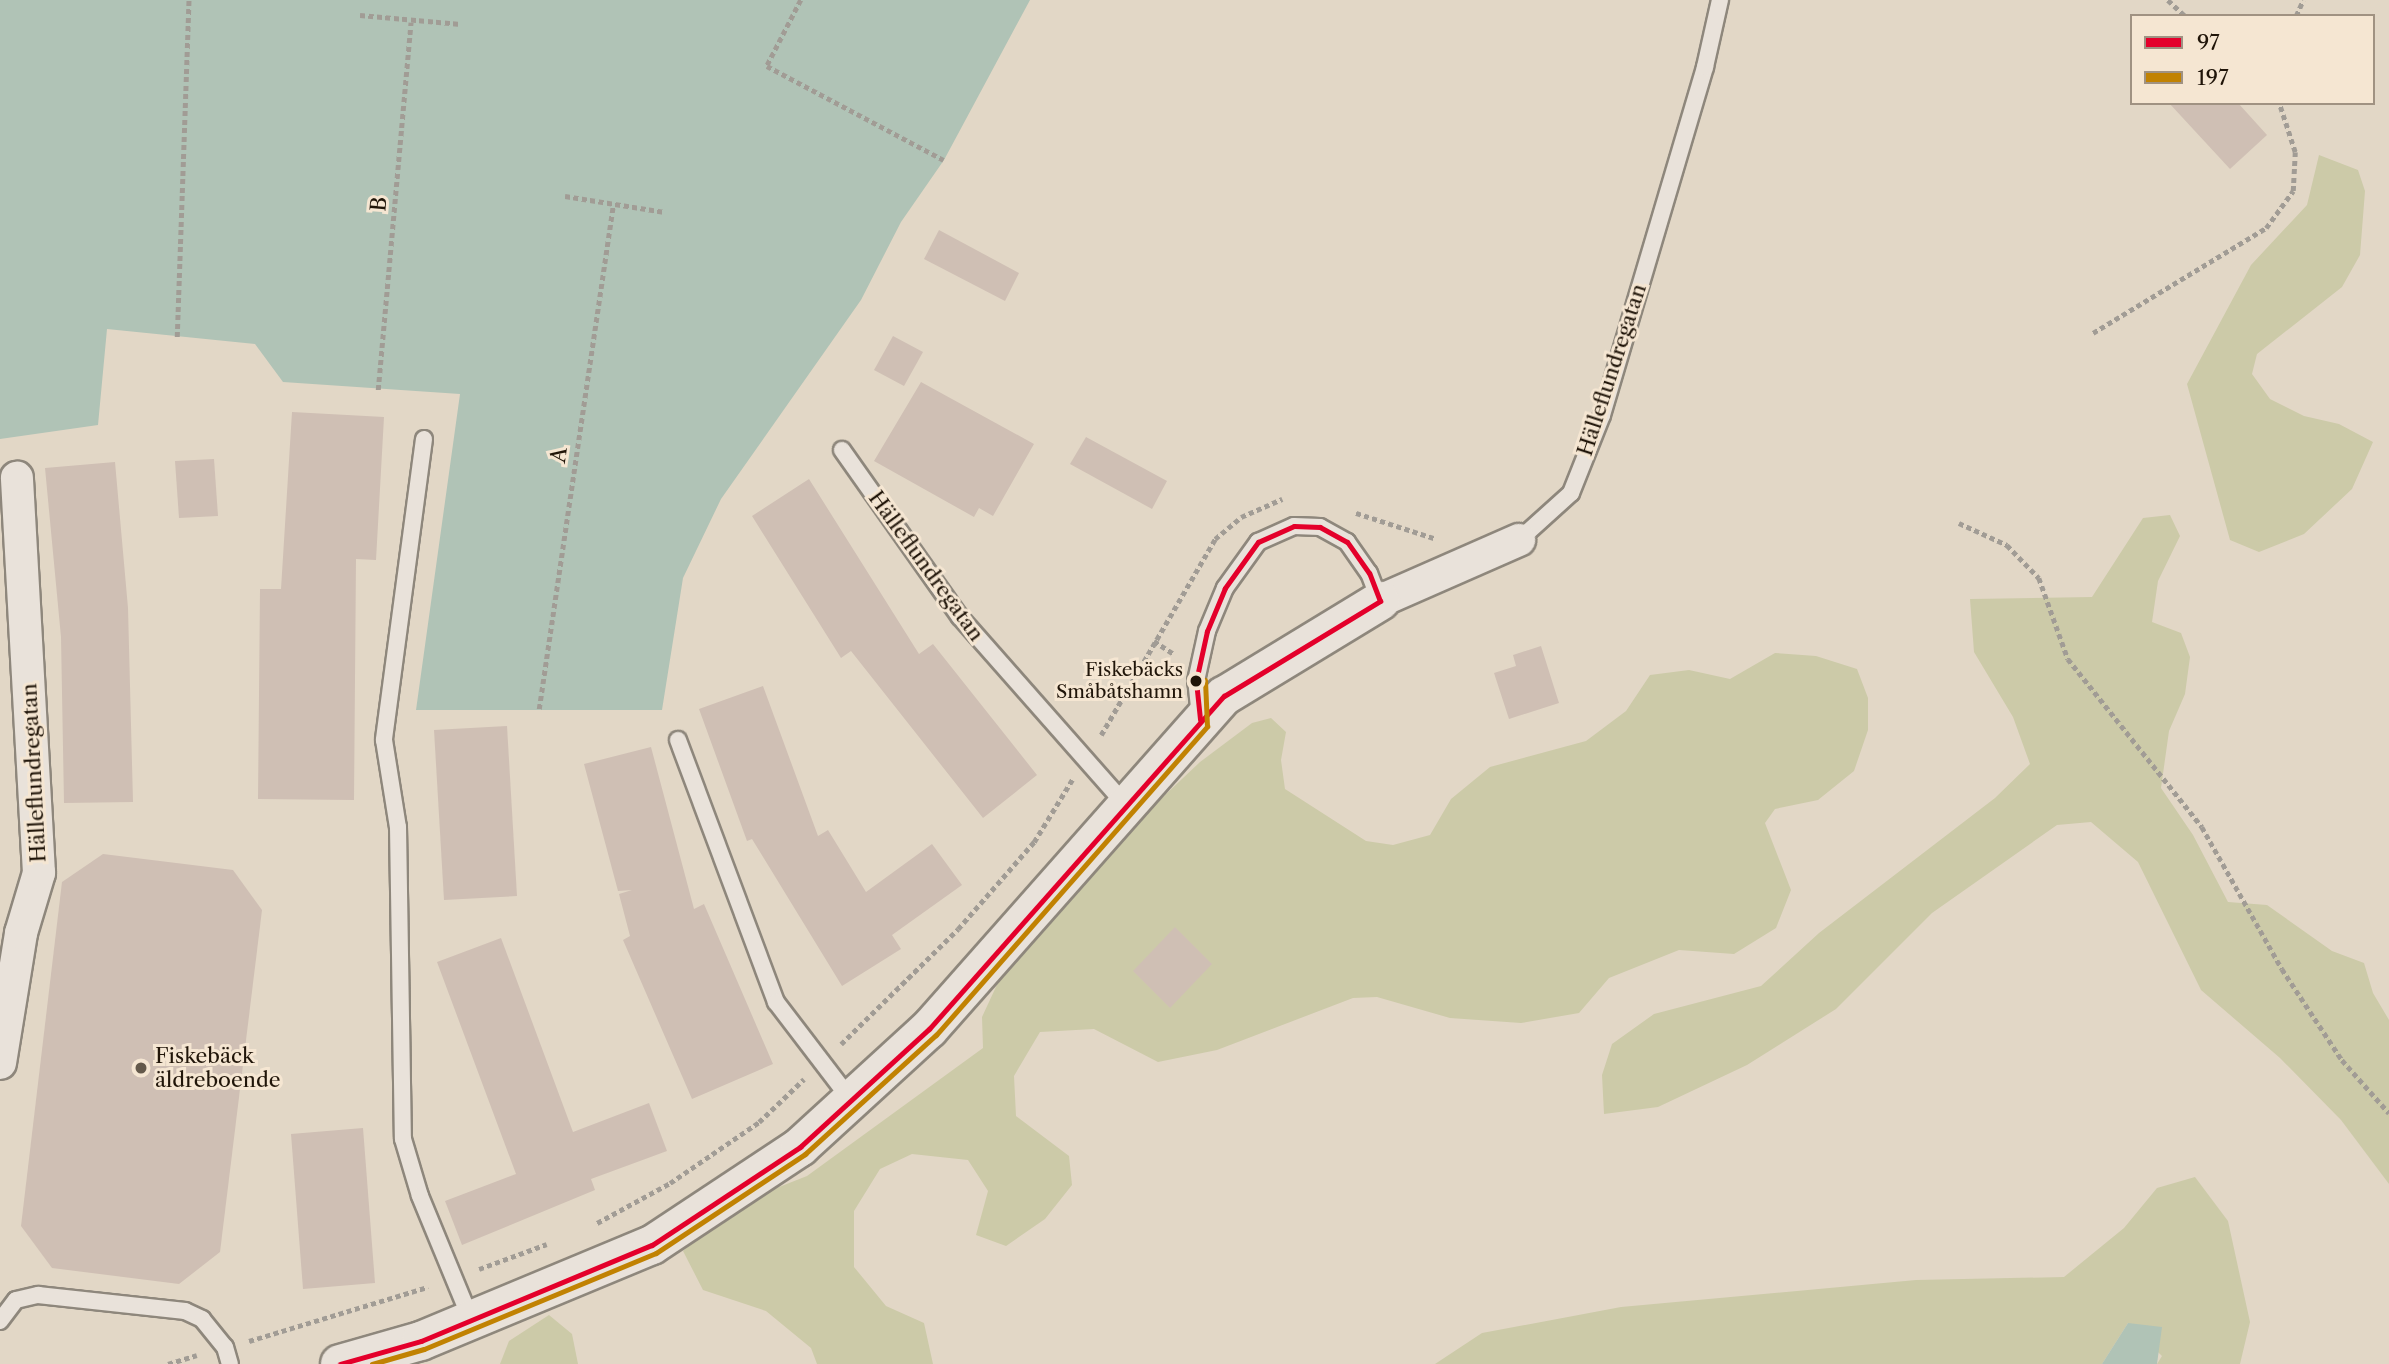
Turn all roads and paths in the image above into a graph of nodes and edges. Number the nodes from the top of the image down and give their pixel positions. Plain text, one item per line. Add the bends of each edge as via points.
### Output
1 (190, 0) edge
2 (802, 0) edge
3 (1720, 0) edge
4 (2168, 0) edge
5 (2183, 14) edge
6 (360, 15) dead end
7 (411, 22) junction
8 (461, 24) dead end
9 (2280, 105) edge
10 (944, 160) dead end
11 (565, 196) dead end
12 (613, 206) junction
13 (665, 212) dead end
14 (2092, 333) dead end
15 (177, 337) dead end
16 (378, 390) dead end
17 (424, 439) dead end
18 (842, 450) dead end
19 (17, 478) dead end
20 (1289, 499) dead end
21 (1343, 509) dead end
22 (1959, 523) dead end
23 (1445, 540) dead end
24 (1519, 540) joint
25 (1380, 601) junction
26 (1154, 641) junction
27 (1175, 655) dead end
28 (539, 709) dead end
29 (1200, 720) junction
30 (678, 740) dead end
31 (1087, 759) junction
32 (1126, 805) junction
33 (10, 931) edge
34 (0, 1063) edge
35 (822, 1063) junction
36 (853, 1103) junction
37 (2389, 1113) edge
38 (587, 1229) dead end
39 (551, 1242) dead end
40 (454, 1278) junction
41 (0, 1321) edge
42 (471, 1321) junction
43 (225, 1347) junction
44 (425, 1352) edge
45 (168, 1364) edge
46 (230, 1364) edge
47 (340, 1364) edge

1 - 15 path
2 - 10 path via 767,66
3 - 24 lane, Hälleflundregatan via 1705,67 1602,415 1570,493
4 - 5 path
6 - 7 path
7 - 8 path
7 - 16 path, B
9 - 14 path via 2295,152 2293,191 2266,228
11 - 12 path
12 - 13 path
12 - 28 path, A
17 - 40 lane via 384,740 398,827 403,1139
18 - 31 lane, Hälleflundregatan via 960,617
19 - 33 street, Hälleflundregatan via 39,873
20 - 26 path via 1276,500 1241,517 1215,539
21 - 23 path via 1411,534
22 - 37 path via 2007,545 2039,578 2068,659 2202,827 2297,992 2342,1060
24 - 25 street, Hälleflundregatan
25 - 29 street, Hälleflundregatan via 1250,677
25 - 29 lane via 1369,573 1347,542 1320,527 1294,526 1258,542 1225,588 1207,631 1196,681
26 - 27 path
26 - 31 path
29 - 32 street, Hälleflundregatan
30 - 35 lane via 776,1002
31 - 32 lane, Hälleflundregatan
31 - 35 path via 1034,842 958,929
32 - 36 street, Hälleflundregatan via 929,1029
33 - 34 street, Hälleflundregatan
35 - 36 lane
35 - 38 path via 759,1122 670,1183
36 - 42 street, Hälleflundregatan via 735,1193 652,1245
39 - 40 path
40 - 42 lane
40 - 43 path via 380,1305
41 - 43 lane via 16,1300 38,1295 185,1311 202,1319
42 - 44 street, Hälleflundregatan
43 - 45 path
43 - 46 lane
44 - 47 street, Hälleflundregatan

